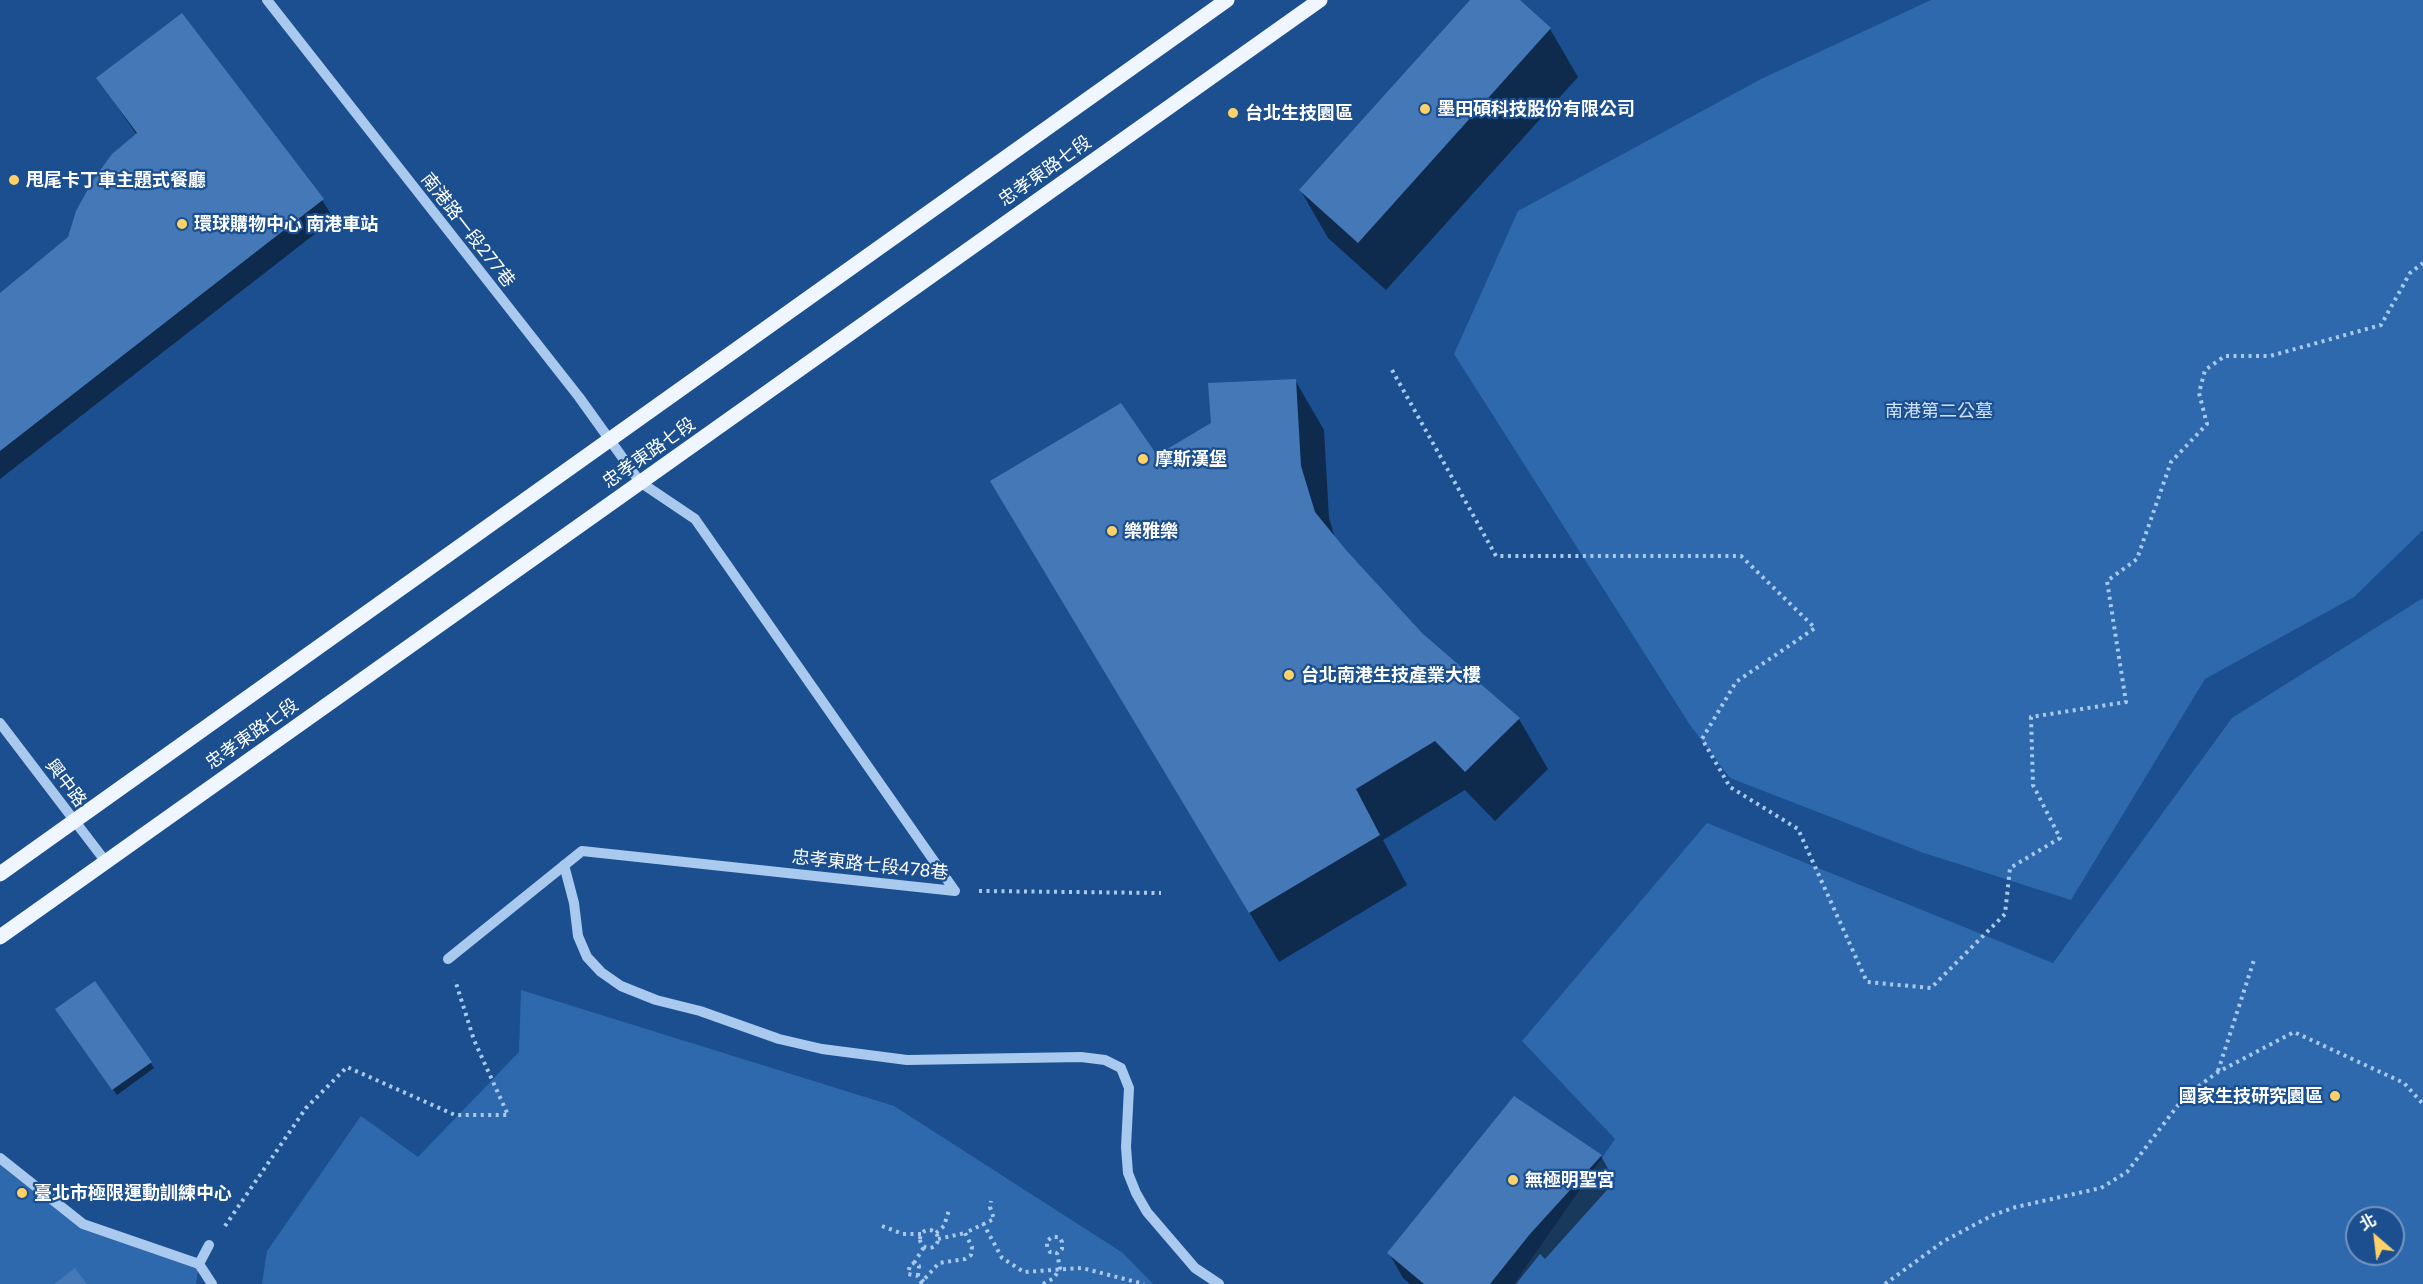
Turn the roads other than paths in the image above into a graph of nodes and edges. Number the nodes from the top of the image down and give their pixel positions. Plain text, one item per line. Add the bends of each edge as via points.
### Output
1 (267, 0) edge
2 (1227, 0) edge
3 (1320, 0) edge
4 (610, 439) junction
5 (640, 482) junction
6 (0, 723) edge
7 (74, 821) junction
8 (106, 862) junction
9 (564, 865) junction
10 (0, 874) edge
11 (0, 937) edge
12 (448, 959) road end
13 (0, 1158) edge
14 (209, 1245) road end
15 (199, 1264) junction
16 (212, 1284) edge
17 (1219, 1284) edge

1 - 4 street, 南港路一段277巷
2 - 4 main road, 忠孝東路七段
3 - 5 main road, 忠孝東路七段
4 - 5 street, 南港路一段277巷
4 - 7 main road, 忠孝東路七段
5 - 8 main road, 忠孝東路七段
5 - 9 street, 忠孝東路七段478巷 via 695,519 955,891 582,851
6 - 7 street, 興中路
7 - 8 street, 興中路
7 - 10 main road, 忠孝東路七段
8 - 11 main road, 忠孝東路七段
9 - 12 street, 忠孝東路七段478巷
9 - 17 street via 578,936 587,957 621,986 656,1000 822,1049 907,1060 1081,1057 1105,1060 1121,1068 1129,1088 1126,1146 1128,1173 1136,1193 1147,1212 1195,1268
13 - 15 street via 83,1224
14 - 15 street
15 - 16 street

